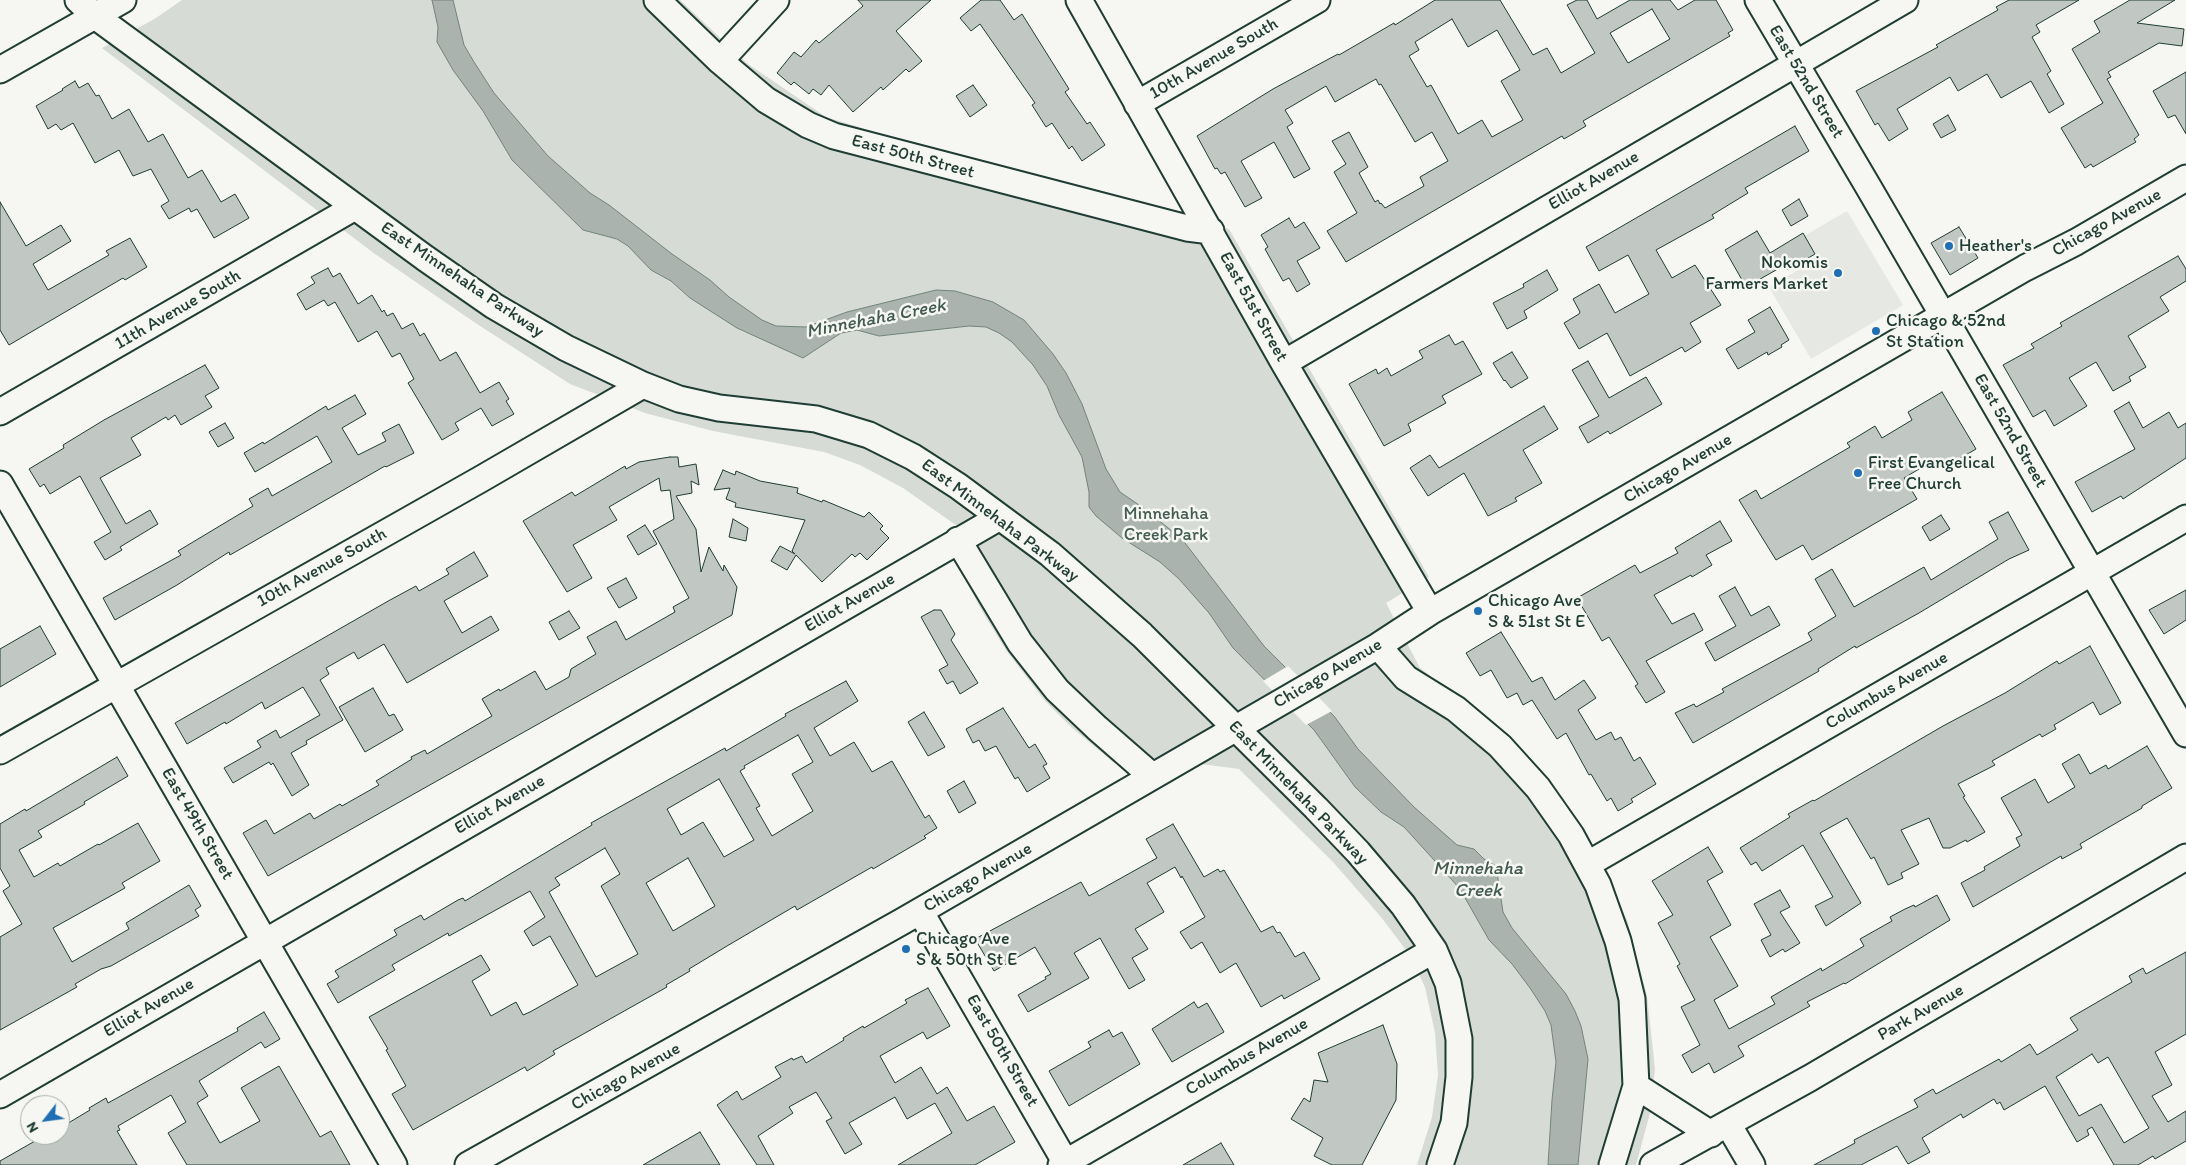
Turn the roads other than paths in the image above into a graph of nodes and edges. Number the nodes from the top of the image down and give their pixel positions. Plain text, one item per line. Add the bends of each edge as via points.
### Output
1 (123, 0) edge
2 (657, 0) edge
3 (776, 0) edge
4 (1079, 0) edge
5 (1317, 0) edge
6 (1758, 0) edge
7 (1905, 0) edge
8 (87, 8) edge
9 (720, 61) junction
10 (1795, 64) junction
11 (0, 70) edge
12 (1137, 104) junction
13 (2186, 178) edge
14 (356, 207) junction
15 (1211, 231) junction
16 (1943, 316) junction
17 (1284, 363) junction
18 (643, 385) junction
19 (0, 412) edge
20 (0, 484) edge
21 (1000, 517) junction
22 (2186, 518) edge
23 (958, 540) junction
24 (2092, 573) junction
25 (1430, 612) junction
26 (1378, 646) junction
27 (116, 684) junction
28 (1235, 728) junction
29 (2186, 734) edge
30 (0, 751) edge
31 (1152, 776) junction
32 (2186, 858) edge
33 (1588, 864) junction
34 (920, 911) junction
35 (265, 941) junction
36 (1434, 950) junction
37 (1636, 1086) junction
38 (0, 1095) edge
39 (1720, 1129) junction
40 (1065, 1164) edge
41 (394, 1165) edge
42 (468, 1165) edge
43 (1440, 1165) edge
44 (1612, 1165) edge
45 (1653, 1165) edge
46 (1752, 1165) edge

1 - 8 street
2 - 9 street, East 50th Street
3 - 9 street
4 - 12 street, East 51st Street
5 - 12 street, 10th Avenue South
6 - 10 street, East 52nd Street
7 - 10 street, Elliot Avenue
8 - 11 street
8 - 14 street, East Minnehaha Parkway
9 - 15 street, East 50th Street via 766,100 808,126 834,136 1177,226
10 - 16 street, East 52nd Street
10 - 17 street, Elliot Avenue
12 - 15 street, East 51st Street
13 - 16 street, Chicago Avenue
14 - 18 street, East Minnehaha Parkway via 494,306 566,348
14 - 19 street, 11th Avenue South
15 - 17 street, East 51st Street
16 - 24 street, East 52nd Street
16 - 25 street, Chicago Avenue
17 - 25 street, East 51st Street
18 - 21 street, East Minnehaha Parkway via 687,401 719,408 816,419 869,435 913,457
18 - 27 street, 10th Avenue South
20 - 27 street, East 49th Street
21 - 23 street, Elliot Avenue
21 - 28 street, East Minnehaha Parkway via 1050,554 1142,635
22 - 24 street, Columbus Avenue
23 - 31 street via 1020,643 1057,690
23 - 35 street, Elliot Avenue
24 - 29 street, East 52nd Street
24 - 33 street, Columbus Avenue
25 - 26 street, Chicago Avenue
26 - 28 street, Chicago Avenue
26 - 33 street via 1406,678 1456,709 1500,746 1538,788
27 - 30 street, 10th Avenue South
27 - 35 street, East 49th Street
28 - 31 street, Chicago Avenue
28 - 36 street, East Minnehaha Parkway via 1358,852 1403,905
31 - 34 street, Chicago Avenue
32 - 39 street, Park Avenue
33 - 37 street via 1618,941 1632,999
34 - 40 street, East 50th Street
34 - 42 street, Chicago Avenue
35 - 38 street, Elliot Avenue
35 - 41 street, East 49th Street
36 - 40 street, Columbus Avenue
36 - 43 street, East Minnehaha Parkway via 1448,983 1459,1039 1454,1123
37 - 39 street
37 - 44 street
39 - 45 street, Park Avenue
39 - 46 street

